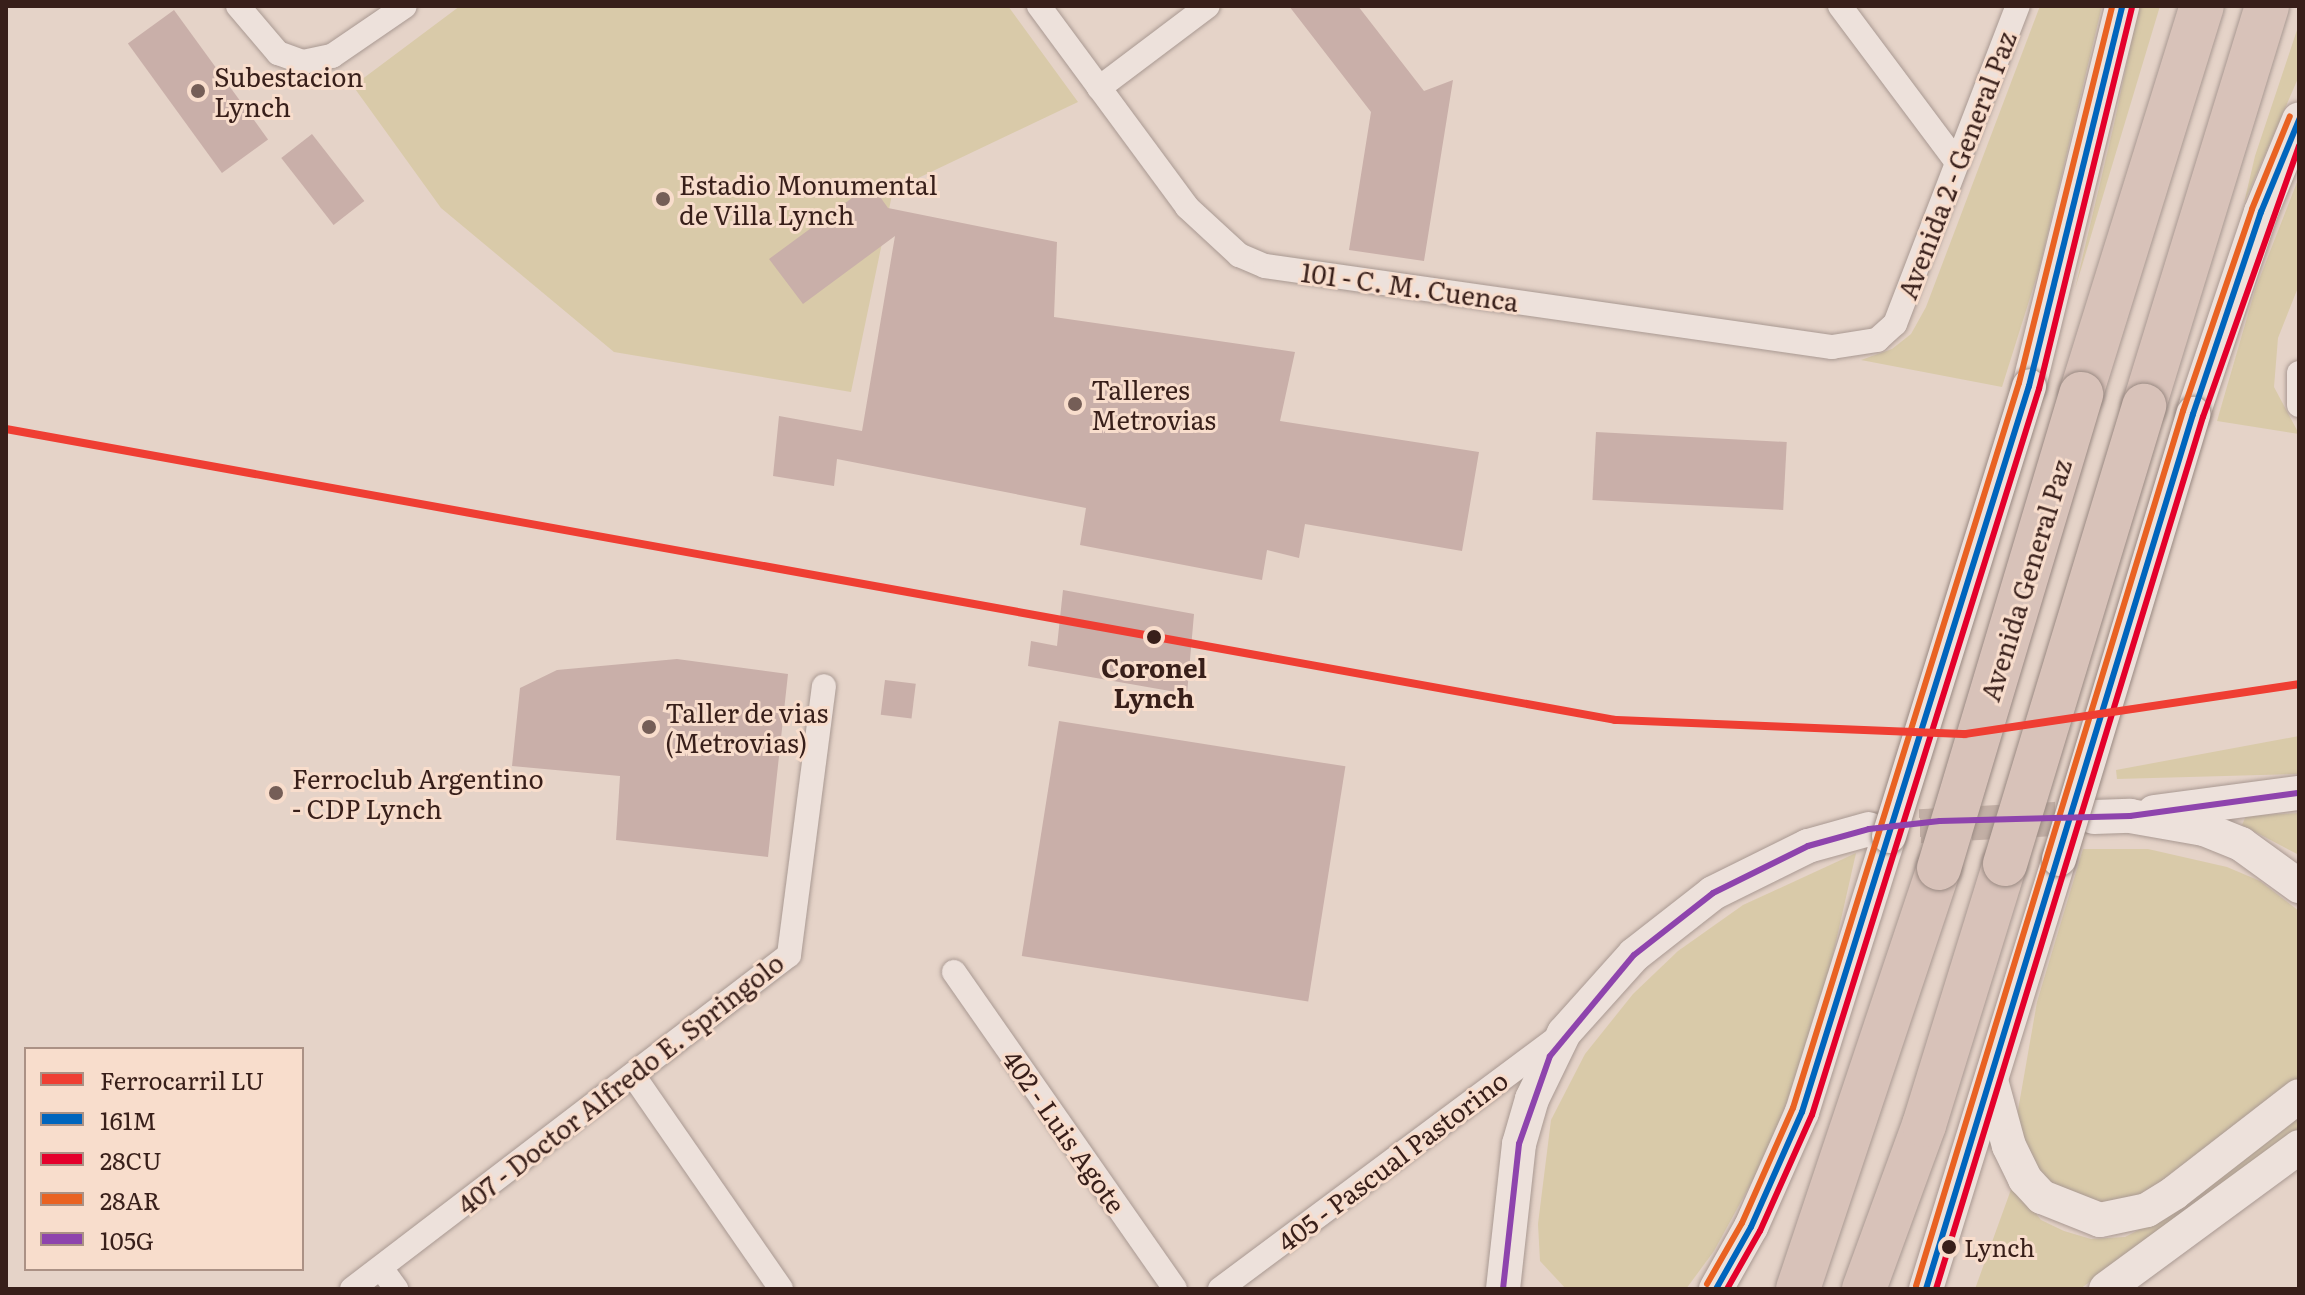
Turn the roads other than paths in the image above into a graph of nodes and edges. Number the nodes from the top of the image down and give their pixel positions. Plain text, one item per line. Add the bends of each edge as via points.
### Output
1 (238, 6) edge
2 (405, 6) edge
3 (1039, 6) edge
4 (1208, 6) edge
5 (1840, 6) edge
6 (2018, 6) edge
7 (2122, 6) edge
8 (2202, 6) edge
9 (2267, 6) edge
10 (1099, 88) junction
11 (2299, 120) edge
12 (1956, 161) junction
13 (1895, 324) joint
14 (824, 686) dead end
15 (2299, 793) edge
16 (2130, 816) junction
17 (2094, 817) tunnel mouth
18 (1869, 829) tunnel mouth
19 (2299, 886) edge
20 (954, 972) dead end
21 (1564, 1033) junction
22 (633, 1075) junction
23 (1992, 1084) junction
24 (2299, 1096) edge
25 (2291, 1161) edge
26 (381, 1268) junction
27 (1505, 1275) edge
28 (352, 1289) edge
29 (396, 1289) edge
30 (781, 1289) edge
31 (1175, 1289) edge
32 (1220, 1289) edge
33 (1532, 1289) edge
34 (1716, 1289) edge
35 (1798, 1289) edge
36 (1864, 1289) edge
37 (1926, 1289) edge
38 (2106, 1289) edge

1 - 2 street via 278,53 303,62 332,56
3 - 10 street, 101 - C. M. Cuenca
4 - 10 street
5 - 12 street
6 - 12 street, Avenida 2 - General Paz
7 - 34 street, Avenida General Paz, bridge via 2029,386 1802,1112
8 - 35 highway, Avenida General Paz, bridge via 1939,868
9 - 36 highway, bridge via 1924,1125
10 - 13 street, 101 - C. M. Cuenca via 1214,237 1265,266 1832,347 1877,340
11 - 23 street, bridge via 2261,212 2193,414
12 - 13 street, Avenida 2 - General Paz
14 - 22 street, 407 - Doctor Alfredo E. Springolo via 789,955
15 - 16 street
16 - 17 street
16 - 19 street via 2204,829 2241,844
18 - 21 street via 1808,846 1713,893 1634,955
20 - 31 street, 402 - Luis Agote
21 - 27 street via 1532,1099 1519,1144
21 - 32 street, 405 - Pascual Pastorino
22 - 26 street, 407 - Doctor Alfredo E. Springolo
22 - 30 street
23 - 24 street via 2012,1155 2025,1179 2042,1197 2100,1220 2147,1210 2280,1116
23 - 37 street
25 - 38 street
26 - 28 street, 407 - Doctor Alfredo E. Springolo
26 - 29 street
27 - 33 street

